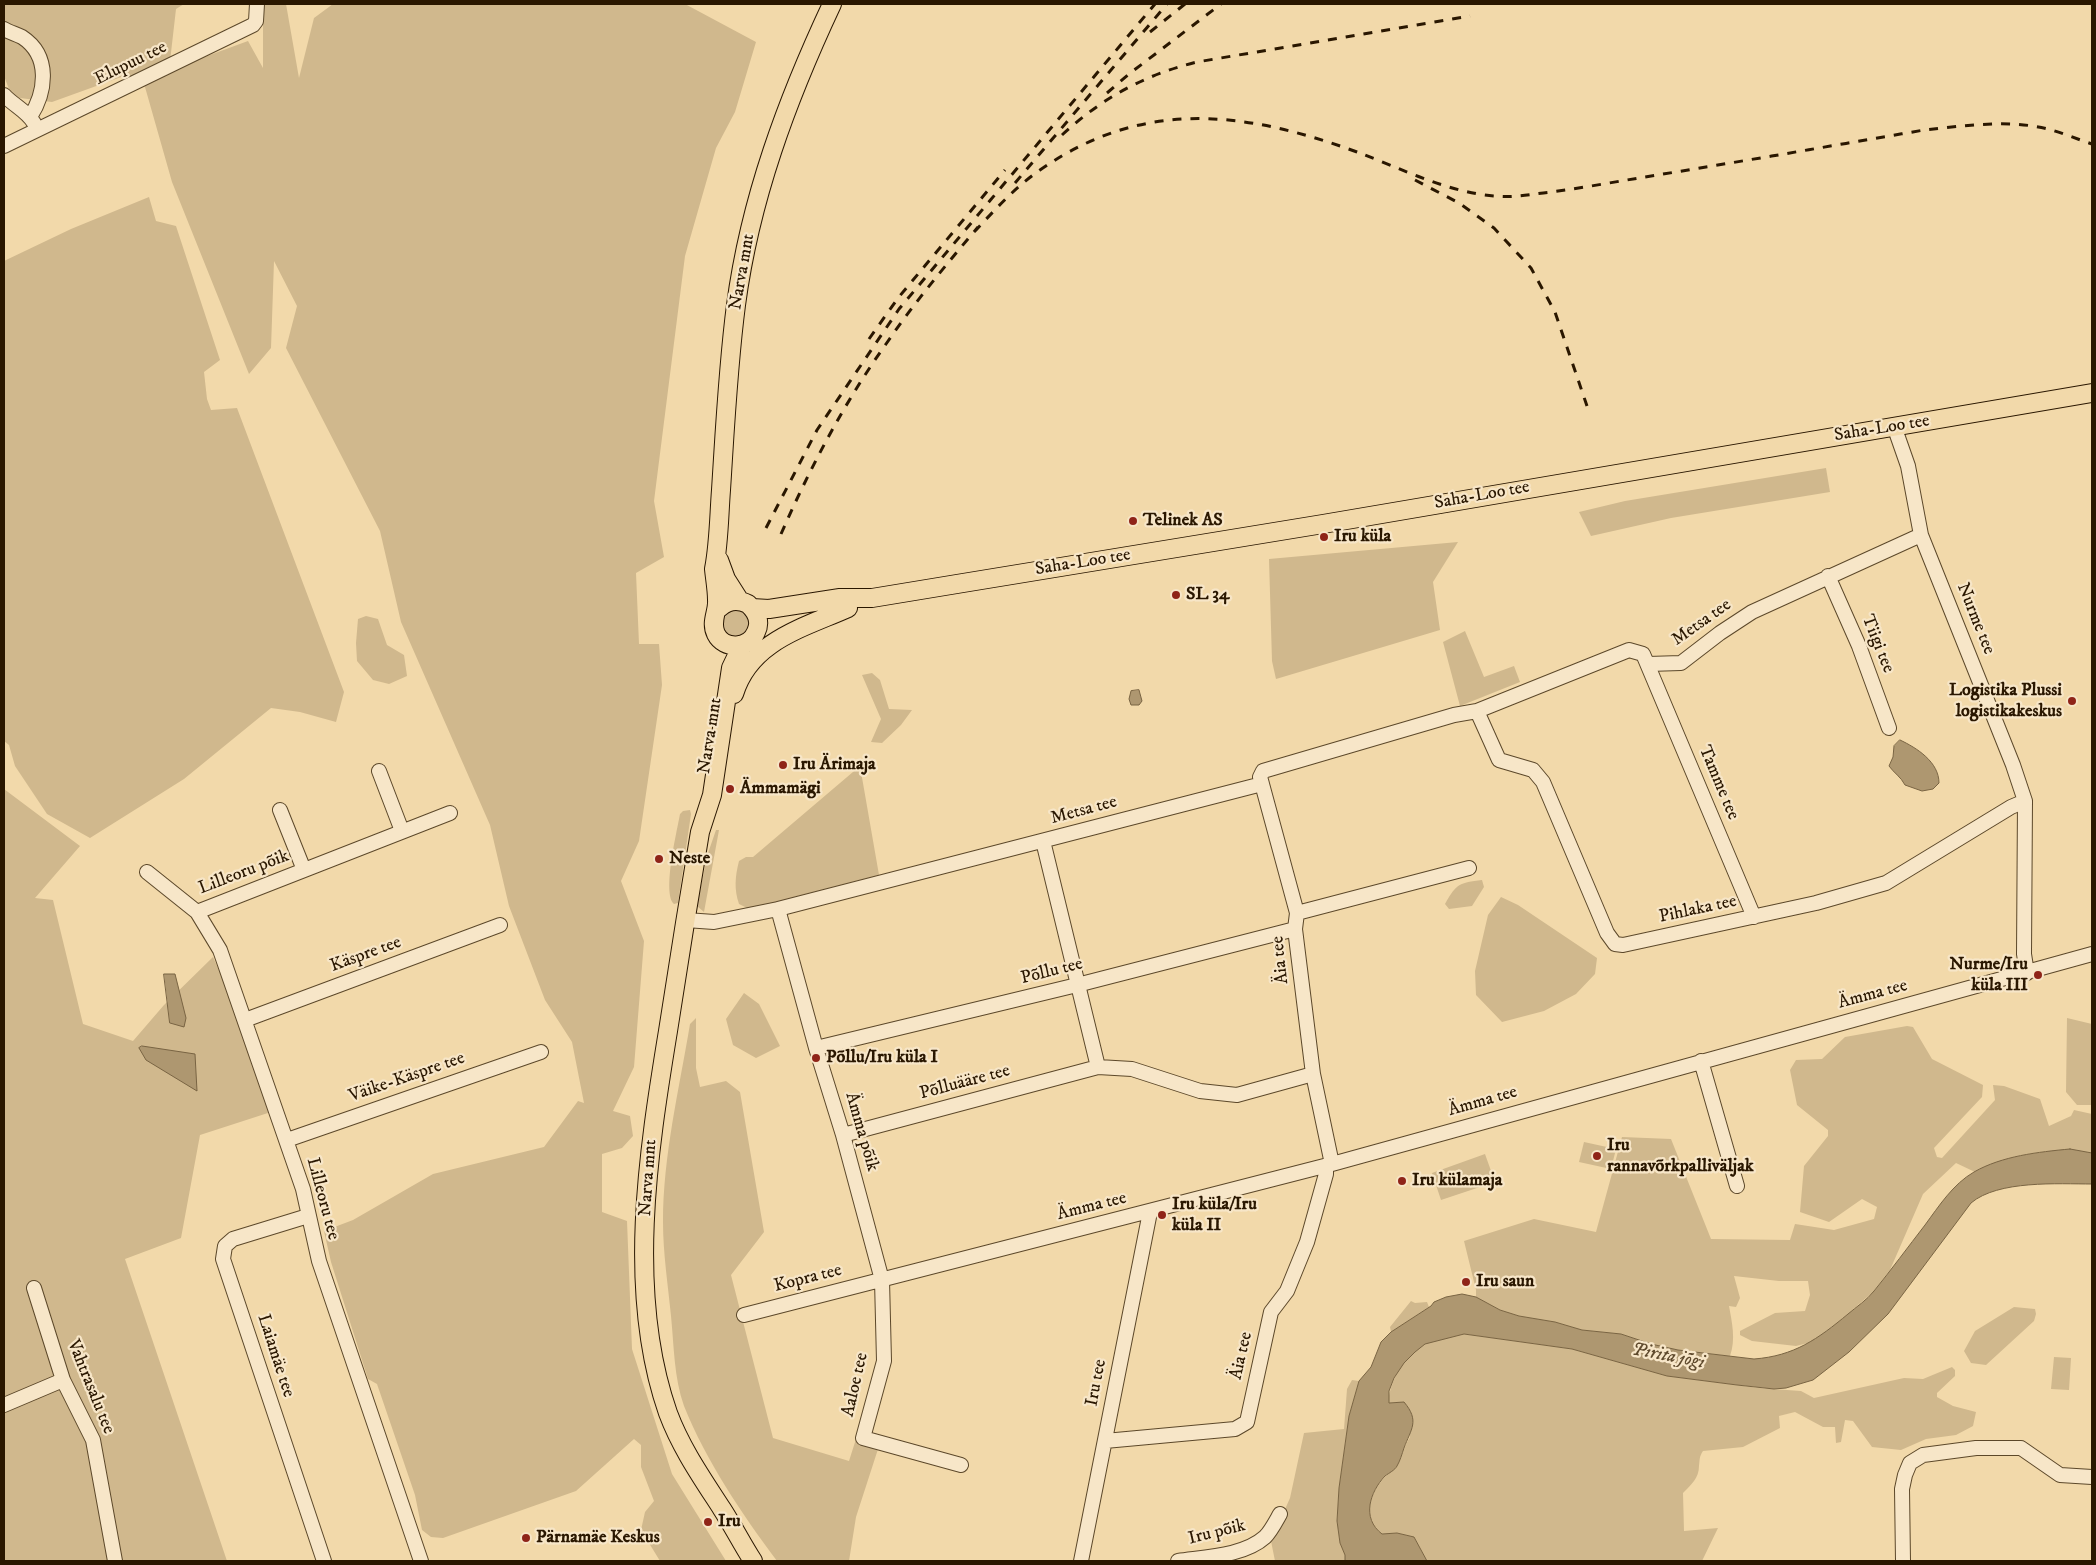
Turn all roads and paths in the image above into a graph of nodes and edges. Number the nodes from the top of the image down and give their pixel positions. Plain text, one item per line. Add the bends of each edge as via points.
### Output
1 (257, 4) edge
2 (830, 4) edge
3 (4, 30) edge
4 (4, 95) edge
5 (30, 117) junction
6 (38, 130) junction
7 (4, 146) edge
8 (2092, 393) edge
9 (1894, 426) junction
10 (1921, 535) junction
11 (717, 553) junction
12 (1828, 576) junction
13 (872, 598) junction
14 (746, 604) junction
15 (848, 608) junction
16 (717, 610) junction
17 (757, 631) junction
18 (719, 639) junction
19 (742, 645) junction
20 (1648, 664) junction
21 (1477, 711) junction
22 (1889, 728) dead end
23 (719, 752) junction
24 (379, 771) dead end
25 (1262, 784) junction
26 (2025, 801) junction
27 (280, 810) dead end
28 (450, 812) dead end
29 (402, 831) junction
30 (700, 832) junction
31 (1043, 841) junction
32 (1469, 868) dead end
33 (304, 870) junction
34 (147, 872) dead end
35 (778, 909) junction
36 (197, 912) junction
37 (1297, 913) junction
38 (1754, 917) junction
39 (686, 920) junction
40 (500, 925) dead end
41 (1295, 929) junction
42 (2092, 954) edge
43 (2027, 973) junction
44 (1077, 985) junction
45 (245, 1020) junction
46 (816, 1048) junction
47 (541, 1052) dead end
48 (1701, 1061) junction
49 (1098, 1067) junction
50 (1313, 1074) junction
51 (843, 1135) junction
52 (287, 1140) junction
53 (1329, 1165) junction
54 (1737, 1186) dead end
55 (1150, 1212) junction
56 (308, 1216) junction
57 (882, 1280) junction
58 (34, 1288) dead end
59 (744, 1315) dead end
60 (63, 1380) junction
61 (4, 1405) edge
62 (1105, 1441) junction
63 (961, 1465) dead end
64 (2092, 1477) edge
65 (723, 1510) junction
66 (1280, 1514) dead end
67 (751, 1559) edge
68 (115, 1561) edge
69 (324, 1561) edge
70 (421, 1561) edge
71 (765, 1561) edge
72 (1081, 1561) edge
73 (1178, 1561) edge
74 (1903, 1561) edge

1 - 6 street, Elupuu tee via 253,25
2 - 11 main road, Narva mnt via 777,133 757,195 744,253 729,373
3 - 5 street via 32,46 41,63 44,74 41,94
4 - 5 street
5 - 6 street
6 - 7 street, Elupuu tee
8 - 9 main road, Saha-Loo tee
9 - 10 street, Nurme tee via 1908,466
9 - 13 main road, Saha-Loo tee
10 - 12 street, Metsa tee
10 - 26 street, Nurme tee
11 - 14 main road, Narva mnt via 726,579
11 - 16 main road, Narva mnt via 714,569
12 - 20 street, Metsa tee via 1752,612 1681,663
12 - 22 street, Tiigi tee via 1859,646
13 - 14 main road, Saha-Loo tee via 840,598 769,609
13 - 15 main road, Saha-Loo tee
14 - 16 main road via 727,602
14 - 17 main road, Narva mnt via 758,618
15 - 17 main road, Saha-Loo tee via 778,620
15 - 23 main road via 780,637 755,657 737,684
16 - 18 main road, Narva mnt via 713,623
17 - 19 main road, Narva mnt via 750,641
18 - 19 main road via 731,646
18 - 30 main road, Narva mnt via 721,665 713,730 700,792
19 - 23 main road, Narva mnt via 731,668
20 - 21 street via 1643,654 1629,650
20 - 38 street, Tamme tee
21 - 25 street via 1454,714 1263,771 1260,777
21 - 38 street, Pihlaka tee via 1499,760 1533,770 1543,782 1607,933 1615,944
23 - 30 main road, Narva mnt via 712,795
24 - 29 street
25 - 31 street, Metsa tee
25 - 37 street, Äia tee
26 - 38 street, Pihlaka tee via 1886,883
26 - 43 street, Nurme tee via 2024,954
27 - 33 street, Lilleoru põik
28 - 29 street, Lilleoru põik
29 - 33 street, Lilleoru põik
30 - 39 main road, Narva mnt
31 - 35 street, Metsa tee
31 - 44 street
32 - 37 street
33 - 36 street, Lilleoru põik
34 - 36 street, Lilleoru tee
35 - 39 street, Metsa tee via 714,922
35 - 46 street, Ämma põik
36 - 45 street, Lilleoru tee via 220,950
37 - 41 street, Äia tee
39 - 65 main road, Narva mnt via 653,1122 646,1214 646,1293 649,1332 669,1414 683,1447
40 - 45 street, Käspre tee
41 - 44 street, Põllu tee
41 - 50 street, Äia tee
42 - 43 street, Ämma tee
43 - 48 street, Ämma tee
44 - 46 street, Põllu tee
44 - 49 street
45 - 52 street, Lilleoru tee
46 - 51 street, Ämma põik
47 - 52 street, Väike-Käspre tee
48 - 53 street, Ämma tee
48 - 54 street
49 - 50 street, Põlluääre tee via 1132,1069 1200,1091 1237,1095
49 - 51 street, Põlluääre tee
50 - 53 street, Äia tee
51 - 57 street, Ämma põik
52 - 56 street, Lilleoru tee
53 - 55 street, Ämma tee
53 - 62 street, Äia tee via 1307,1242 1287,1291 1272,1312 1247,1422 1236,1429
55 - 57 street, Ämma tee
55 - 62 street, Iru tee
56 - 69 street, Laiamäe tee via 233,1239 225,1246 223,1259
56 - 70 street, Lilleoru tee via 319,1261
57 - 59 street, Kopra tee
57 - 63 street, Aaloe tee via 884,1361 863,1438
58 - 60 street, Vahtrasalu tee
60 - 61 street
60 - 68 street, Vahtrasalu tee via 93,1440
62 - 72 street, Iru tee
64 - 74 street via 2060,1475 2021,1448 1976,1448 1923,1455 1910,1463 1904,1475
65 - 67 main road, Narva mnt
65 - 71 main road, Narva mnt
66 - 73 street, Iru põik via 1266,1536 1252,1546

